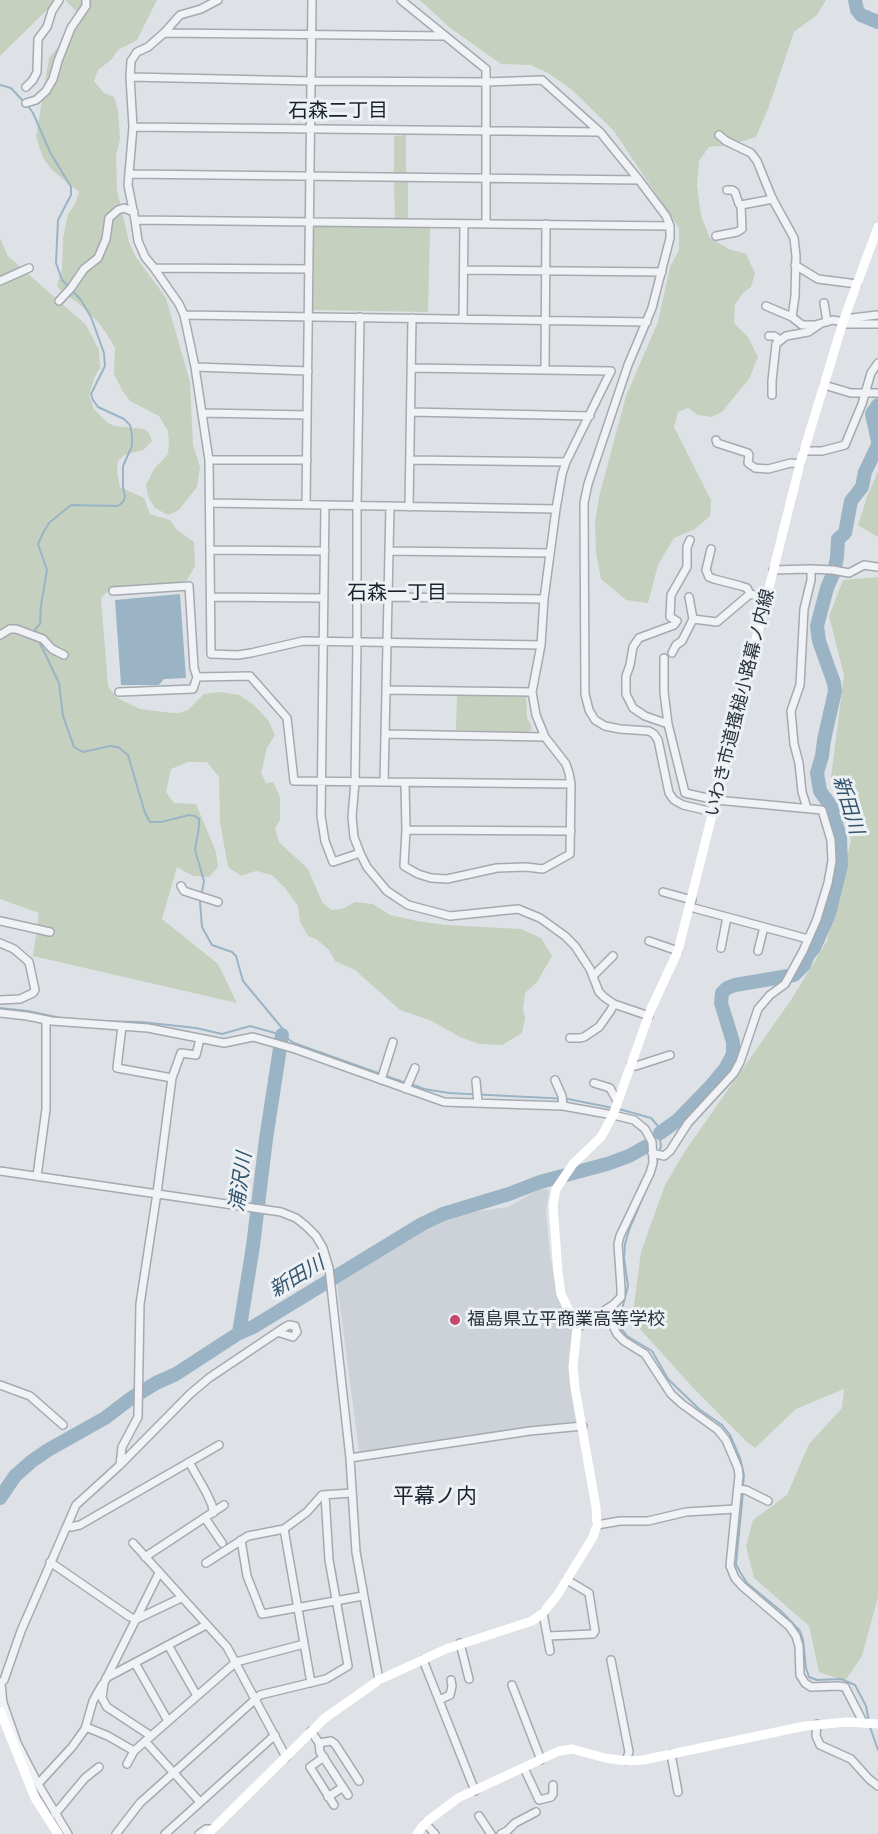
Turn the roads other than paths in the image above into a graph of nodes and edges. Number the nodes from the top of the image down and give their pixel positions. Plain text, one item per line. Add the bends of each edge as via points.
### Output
1 (59, 0) edge
2 (86, 0) edge
3 (218, 0) edge
4 (312, 0) edge
5 (401, 0) edge
6 (164, 33) junction
7 (312, 35) junction
8 (445, 36) junction
9 (130, 77) junction
10 (311, 81) junction
11 (486, 82) junction
12 (26, 87) dead end
13 (26, 103) dead end
14 (133, 128) junction
15 (310, 129) junction
16 (486, 131) junction
17 (600, 132) junction
18 (718, 135) dead end
19 (129, 174) junction
20 (310, 176) junction
21 (486, 178) junction
22 (639, 180) junction
23 (727, 190) dead end
24 (773, 200) junction
25 (741, 205) junction
26 (135, 216) junction
27 (309, 222) junction
28 (464, 224) junction
29 (486, 224) junction
30 (546, 225) junction
31 (670, 226) junction
32 (878, 227) edge
33 (716, 236) dead end
34 (795, 265) junction
35 (29, 268) dead end
36 (154, 268) junction
37 (309, 269) junction
38 (464, 270) junction
39 (546, 271) junction
40 (662, 272) junction
41 (0, 281) edge
42 (856, 284) junction
43 (59, 301) dead end
44 (824, 303) dead end
45 (766, 306) dead end
46 (183, 315) junction
47 (877, 315) edge
48 (308, 317) junction
49 (360, 317) junction
50 (792, 317) junction
51 (412, 318) junction
52 (464, 319) junction
53 (545, 320) junction
54 (648, 322) junction
55 (843, 322) junction
56 (823, 323) junction
57 (878, 324) edge
58 (769, 336) dead end
59 (780, 339) junction
60 (878, 363) edge
61 (195, 367) junction
62 (411, 368) junction
63 (545, 369) junction
64 (308, 371) junction
65 (824, 386) junction
66 (865, 393) junction
67 (878, 393) edge
68 (772, 395) dead end
69 (411, 412) junction
70 (203, 413) junction
71 (307, 415) junction
72 (590, 416) junction
73 (716, 440) dead end
74 (804, 451) junction
75 (209, 460) junction
76 (307, 460) junction
77 (410, 460) junction
78 (566, 462) junction
79 (800, 464) junction
80 (210, 503) junction
81 (306, 505) junction
82 (325, 505) junction
83 (357, 506) junction
84 (390, 506) junction
85 (409, 507) junction
86 (556, 509) junction
87 (690, 540) dead end
88 (711, 549) dead end
89 (210, 550) junction
90 (325, 551) junction
91 (389, 551) junction
92 (550, 553) junction
93 (877, 567) edge
94 (675, 569) dead end
95 (811, 569) junction
96 (773, 570) junction
97 (682, 575) junction
98 (113, 591) dead end
99 (750, 594) junction
100 (211, 597) junction
101 (388, 597) junction
102 (689, 597) dead end
103 (324, 598) junction
104 (766, 598) junction
105 (544, 599) junction
106 (693, 619) junction
107 (0, 634) edge
108 (324, 642) junction
109 (357, 642) junction
110 (387, 643) junction
111 (541, 645) junction
112 (672, 653) dead end
113 (64, 655) dead end
114 (664, 658) dead end
115 (197, 677) junction
116 (386, 690) junction
117 (119, 692) dead end
118 (532, 692) junction
119 (668, 724) junction
120 (385, 734) junction
121 (545, 737) junction
122 (322, 781) junction
123 (355, 782) junction
124 (384, 782) junction
125 (405, 783) junction
126 (571, 784) junction
127 (716, 800) junction
128 (807, 808) junction
129 (713, 812) junction
130 (406, 830) junction
131 (571, 831) junction
132 (360, 853) junction
133 (181, 886) dead end
134 (663, 892) dead end
135 (218, 903) dead end
136 (691, 904) junction
137 (727, 917) junction
138 (0, 921) edge
139 (764, 927) junction
140 (50, 932) dead end
141 (808, 939) junction
142 (649, 941) dead end
143 (0, 943) edge
144 (721, 948) dead end
145 (678, 951) junction
146 (758, 951) dead end
147 (613, 956) dead end
148 (593, 976) junction
149 (0, 1000) edge
150 (614, 1004) junction
151 (0, 1013) edge
152 (649, 1016) junction
153 (46, 1020) junction
154 (122, 1026) junction
155 (570, 1038) dead end
156 (200, 1039) junction
157 (393, 1042) dead end
158 (670, 1055) dead end
159 (631, 1065) junction
160 (415, 1068) dead end
161 (172, 1078) junction
162 (381, 1080) junction
163 (555, 1080) dead end
164 (476, 1081) dead end
165 (594, 1083) dead end
166 (406, 1089) junction
167 (478, 1103) junction
168 (563, 1106) junction
169 (615, 1108) junction
170 (656, 1153) junction
171 (0, 1171) edge
172 (37, 1176) junction
173 (157, 1193) junction
174 (612, 1305) junction
175 (577, 1329) junction
176 (277, 1332) dead end
177 (0, 1385) edge
178 (63, 1425) dead end
179 (583, 1426) junction
180 (219, 1445) dead end
181 (350, 1458) junction
182 (189, 1462) junction
183 (120, 1465) junction
184 (738, 1489) junction
185 (352, 1493) junction
186 (325, 1495) junction
187 (768, 1501) dead end
188 (224, 1505) dead end
189 (735, 1509) junction
190 (213, 1513) junction
191 (205, 1518) junction
192 (597, 1525) junction
193 (67, 1526) junction
194 (284, 1529) junction
195 (241, 1540) junction
196 (133, 1543) dead end
197 (222, 1543) dead end
198 (145, 1557) junction
199 (50, 1562) junction
200 (206, 1563) dead end
201 (159, 1573) junction
202 (567, 1580) junction
203 (363, 1596) junction
204 (182, 1598) junction
205 (336, 1601) junction
206 (298, 1608) junction
207 (543, 1613) junction
208 (137, 1619) junction
209 (206, 1625) junction
210 (548, 1636) junction
211 (460, 1643) junction
212 (304, 1644) junction
213 (168, 1645) junction
214 (550, 1651) dead end
215 (423, 1660) junction
216 (611, 1660) dead end
217 (236, 1662) junction
218 (135, 1663) junction
219 (469, 1679) dead end
220 (379, 1680) junction
221 (452, 1680) dead end
222 (105, 1681) junction
223 (310, 1683) junction
224 (1, 1684) edge
225 (512, 1685) dead end
226 (197, 1696) junction
227 (255, 1699) junction
228 (439, 1700) junction
229 (0, 1711) edge
230 (168, 1721) junction
231 (871, 1723) edge
232 (817, 1724) junction
233 (86, 1727) junction
234 (311, 1731) junction
235 (275, 1735) junction
236 (148, 1738) junction
237 (319, 1743) junction
238 (134, 1751) junction
239 (671, 1754) junction
240 (286, 1756) junction
241 (324, 1757) junction
242 (541, 1760) junction
243 (626, 1761) junction
244 (128, 1764) dead end
245 (99, 1767) dead end
246 (524, 1768) junction
247 (174, 1773) junction
248 (359, 1781) dead end
249 (38, 1784) junction
250 (553, 1785) dead end
251 (878, 1786) edge
252 (343, 1787) junction
253 (475, 1791) junction
254 (678, 1792) dead end
255 (348, 1795) dead end
256 (328, 1797) junction
257 (200, 1802) junction
258 (334, 1805) dead end
259 (536, 1812) dead end
260 (55, 1814) junction
261 (479, 1816) dead end
262 (425, 1823) junction
263 (210, 1833) edge
264 (58, 1834) edge
265 (68, 1834) edge
266 (116, 1834) edge
267 (165, 1834) edge
268 (199, 1834) edge
269 (417, 1834) edge
270 (435, 1834) edge
271 (491, 1834) edge
272 (501, 1834) edge

1 - 12 street via 38,39 37,72
2 - 13 street via 67,37 53,79 36,100
3 - 6 street via 180,15
4 - 7 street
5 - 8 street
6 - 7 street
6 - 9 street via 137,52 131,61
7 - 8 street
7 - 10 street
8 - 11 street via 486,69
9 - 10 street
9 - 14 street
10 - 11 street
10 - 15 street
11 - 16 street
11 - 17 street via 542,80
14 - 15 street
14 - 19 street
15 - 16 street
15 - 20 street
16 - 17 street
16 - 21 street
17 - 22 street
18 - 24 street via 751,153
19 - 20 street
19 - 26 street
20 - 21 street
20 - 27 street
21 - 22 street
21 - 29 street
22 - 31 street
23 - 25 street via 735,192
24 - 25 street
24 - 34 street via 794,237
25 - 33 street via 742,229
26 - 27 street
26 - 36 street via 138,241
26 - 43 street via 124,208 109,218 98,258
27 - 28 street
27 - 37 street
28 - 29 street
28 - 38 street
29 - 30 street
30 - 31 street
30 - 39 street
31 - 40 street
32 - 42 street, いわき市道搔槌小路幕ノ内線
34 - 42 street via 818,279
34 - 50 street
35 - 41 street
36 - 37 street
36 - 46 street
37 - 48 street
38 - 39 street
38 - 52 street
39 - 40 street
39 - 53 street
40 - 54 street
42 - 55 street, いわき市道搔槌小路幕ノ内線
44 - 56 street
45 - 50 street
46 - 48 street
46 - 61 street
47 - 55 street
48 - 49 street
48 - 64 street
49 - 51 street
49 - 83 street
50 - 56 street via 802,325
51 - 52 street
51 - 62 street
52 - 53 street
53 - 54 street
53 - 63 street
54 - 129 street via 627,365 584,503 587,704 595,720 605,726 649,731 654,735 669,794 683,805
55 - 56 street
55 - 57 street
55 - 65 street, いわき市道搔槌小路幕ノ内線
56 - 59 street via 808,332
58 - 59 street
59 - 68 street
60 - 66 street
61 - 64 street
61 - 70 street
62 - 63 street
62 - 69 street
63 - 72 street via 611,370
64 - 71 street
65 - 66 street
65 - 74 street, いわき市道搔槌小路幕ノ内線
66 - 67 street
66 - 74 street via 845,445
69 - 72 street
69 - 77 street
70 - 71 street
70 - 75 street
71 - 76 street
72 - 78 street
73 - 79 street via 748,453 748,463 755,468
74 - 79 street, いわき市道搔槌小路幕ノ内線
75 - 76 street
75 - 80 street
76 - 81 street
77 - 78 street
77 - 85 street
78 - 86 street
79 - 96 street, いわき市道搔槌小路幕ノ内線
80 - 81 street
80 - 89 street
81 - 82 street
82 - 83 street
82 - 90 street
83 - 84 street
83 - 109 street
84 - 85 street
84 - 91 street
85 - 86 street
86 - 92 street
87 - 97 street via 687,567
88 - 99 street via 706,570 710,577 747,588
89 - 90 street
89 - 100 street
90 - 103 street
91 - 92 street
91 - 101 street
92 - 105 street
93 - 95 street via 868,564 852,572
94 - 97 street
95 - 96 street
95 - 128 street via 800,679 791,711
96 - 104 street, いわき市道搔槌小路幕ノ内線
97 - 119 street via 673,588 670,604 670,617 677,621 674,626 639,638 626,676 626,693 633,708
98 - 115 street via 189,586
99 - 104 street
99 - 106 street via 717,622
100 - 103 street
100 - 108 street via 212,654 238,655 303,641
101 - 105 street
101 - 110 street
102 - 106 street
103 - 108 street
104 - 127 street, いわき市道搔槌小路幕ノ内線
105 - 111 street
106 - 112 street
107 - 113 street via 16,629 43,639
108 - 109 street
108 - 122 street
109 - 110 street
109 - 123 street
110 - 111 street
110 - 116 street
111 - 118 street
114 - 119 street
115 - 117 street via 193,689
115 - 122 street via 250,676 287,718 294,781
116 - 118 street
116 - 120 street
118 - 121 street
119 - 127 street via 685,793
120 - 121 street
120 - 124 street
121 - 126 street via 566,764
122 - 123 street
122 - 132 street via 321,816 333,862
123 - 124 street
123 - 132 street via 352,817
124 - 125 street
125 - 126 street
125 - 130 street
126 - 131 street
127 - 128 street
127 - 129 street, いわき市道搔槌小路幕ノ内線
128 - 141 street via 822,810 832,856 828,883
129 - 136 street, いわき市道搔槌小路幕ノ内線
130 - 131 street
130 - 131 street via 404,866 431,878 447,879 497,868 543,869 570,854
132 - 148 street via 387,891 408,905 450,916 518,909 540,918 575,946
133 - 135 street via 184,891
134 - 136 street
136 - 137 street
136 - 145 street, いわき市道搔槌小路幕ノ内線
137 - 139 street
137 - 144 street
138 - 140 street
139 - 141 street
139 - 146 street
141 - 170 street via 789,979 758,1008 734,1073 688,1123 670,1151
142 - 145 street
143 - 149 street via 29,962 35,990 20,999
145 - 152 street, いわき市道搔槌小路幕ノ内線
147 - 148 street
148 - 150 street via 599,992
150 - 152 street
150 - 155 street via 599,1027 580,1038
151 - 153 street
152 - 159 street, いわき市道搔槌小路幕ノ内線
153 - 154 street
153 - 172 street via 46,1109
154 - 156 street
154 - 161 street via 117,1068
156 - 161 street via 196,1055 181,1053
156 - 162 street via 224,1043 253,1037
157 - 162 street
158 - 159 street
159 - 169 street, いわき市道搔槌小路幕ノ内線
160 - 166 street
161 - 173 street
162 - 166 street
163 - 168 street
164 - 167 street
165 - 169 street via 610,1088
166 - 167 street via 444,1101
167 - 168 street
168 - 169 street
169 - 170 street via 645,1129
169 - 175 street, いわき市道搔槌小路幕ノ内線 via 601,1137 573,1164 556,1189 554,1215 561,1294
170 - 174 street via 620,1236 617,1252 621,1297
171 - 172 street
172 - 173 street
173 - 181 street via 281,1212 296,1218 316,1236 329,1268
173 - 183 street via 140,1304 138,1417 122,1447
174 - 175 street
174 - 184 street via 617,1334 645,1354 671,1394 726,1440 738,1468
175 - 179 street via 573,1366
176 - 183 street via 190,1394
177 - 178 street via 30,1396
179 - 181 street
179 - 192 street
180 - 182 street
181 - 185 street
182 - 190 street
182 - 193 street via 80,1526
183 - 193 street via 76,1505
184 - 187 street
184 - 189 street
185 - 186 street
185 - 203 street
186 - 194 street
186 - 205 street
188 - 190 street
189 - 192 street
189 - 231 street via 730,1566 735,1578 796,1636 800,1675 805,1683 811,1687 845,1687
190 - 191 street
191 - 197 street
191 - 198 street
192 - 202 street
193 - 199 street
194 - 195 street
194 - 206 street
195 - 200 street
195 - 206 street via 247,1576 262,1614
196 - 198 street
198 - 201 street
199 - 208 street
199 - 224 street
201 - 204 street
201 - 208 street
202 - 207 street
202 - 210 street via 589,1593 595,1631
203 - 205 street
203 - 220 street
204 - 208 street
204 - 209 street
205 - 206 street
205 - 223 street via 348,1666
206 - 212 street
207 - 210 street
207 - 211 street via 532,1621
208 - 222 street
209 - 213 street
209 - 217 street
210 - 214 street
211 - 215 street
211 - 219 street
212 - 217 street
212 - 223 street
213 - 218 street
213 - 226 street
215 - 220 street
215 - 228 street
216 - 243 street via 629,1752
217 - 226 street
217 - 227 street
218 - 222 street
218 - 230 street
220 - 234 street
221 - 228 street via 450,1695
222 - 233 street via 93,1701
222 - 236 street via 102,1698 107,1707
223 - 227 street
224 - 249 street via 9,1720
225 - 242 street
226 - 230 street
227 - 235 street
227 - 247 street
228 - 253 street
229 - 264 street via 35,1798
230 - 236 street
231 - 232 street
232 - 239 street
232 - 251 street via 820,1745 851,1760
233 - 238 street
233 - 249 street
234 - 237 street
234 - 240 street
235 - 240 street
235 - 257 street
236 - 238 street
236 - 247 street
237 - 241 street
237 - 248 street via 335,1744
238 - 244 street
239 - 243 street
239 - 254 street
240 - 263 street
241 - 252 street
241 - 256 street via 310,1767
242 - 243 street via 572,1749
242 - 246 street
245 - 260 street
246 - 250 street via 539,1800 551,1797
246 - 253 street
247 - 257 street
247 - 266 street via 140,1803
249 - 260 street
252 - 255 street
252 - 256 street
253 - 262 street via 458,1798
256 - 258 street
257 - 267 street
259 - 272 street
260 - 265 street
261 - 271 street
262 - 269 street
262 - 270 street
263 - 268 street via 206,1829

